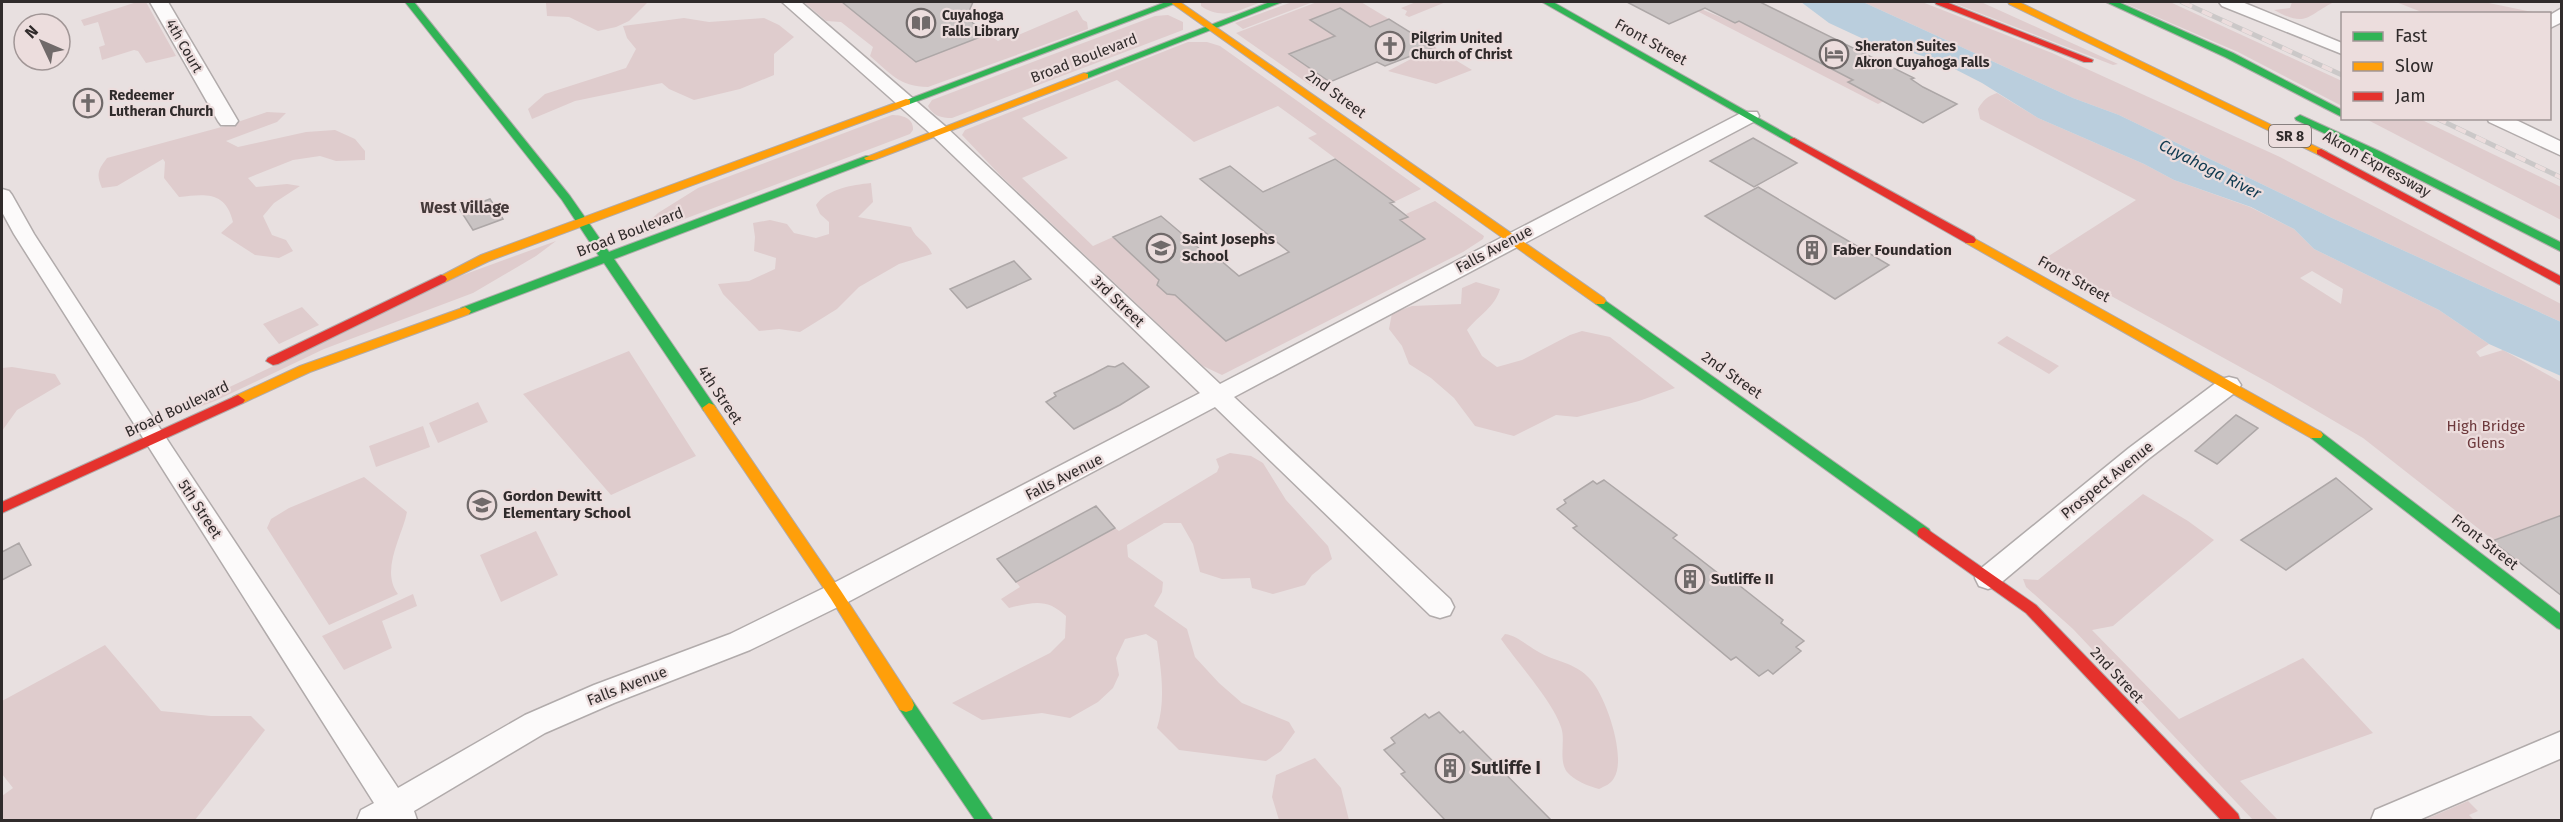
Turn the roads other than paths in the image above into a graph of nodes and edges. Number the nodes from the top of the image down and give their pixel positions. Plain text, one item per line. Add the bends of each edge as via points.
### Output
1 (159, 2) edge
2 (409, 2) edge
3 (791, 2) edge
4 (1174, 2) edge
5 (1277, 2) edge
6 (1547, 2) edge
7 (1939, 2) edge
8 (2012, 2) edge
9 (2111, 2) edge
10 (2228, 2) edge
11 (1211, 27) junction
12 (2341, 48) edge
13 (2099, 64) dead end
14 (2143, 81) dead end
15 (907, 102) junction
16 (2341, 113) edge
17 (2291, 114) dead end
18 (1750, 116) junction
19 (2500, 120) edge
20 (228, 122) dead end
21 (939, 131) junction
22 (2562, 150) edge
23 (710, 175) junction
24 (2, 195) edge
25 (2491, 196) dead end
26 (658, 209) dead end
27 (582, 221) junction
28 (2445, 221) junction
29 (630, 234) dead end
30 (2562, 235) edge
31 (1513, 239) junction
32 (558, 247) dead end
33 (2562, 248) edge
34 (607, 258) junction
35 (505, 281) dead end
36 (2562, 282) edge
37 (395, 337) junction
38 (257, 368) dead end
39 (2229, 385) junction
40 (1217, 396) junction
41 (144, 426) junction
42 (2, 508) edge
43 (1988, 578) junction
44 (836, 595) junction
45 (1440, 607) dead end
46 (2562, 624) edge
47 (2562, 744) edge
48 (389, 816) edge
49 (985, 820) edge
50 (2232, 820) edge
51 (2386, 820) edge

1 - 20 street, 4th Court
2 - 27 main road, 4th Street
3 - 15 street, 3rd Street
4 - 11 main road, 2nd Street
4 - 15 main road, Broad Boulevard
5 - 11 main road, Broad Boulevard
6 - 18 main road, Front Street
7 - 13 main road
8 - 28 main road, Akron Expressway / SR 8 via 2301,141
9 - 16 main road via 2229,55
10 - 12 street
11 - 21 main road, Broad Boulevard
11 - 31 main road, 2nd Street
14 - 28 main road
15 - 21 street, 3rd Street
15 - 23 main road, Broad Boulevard
17 - 33 main road, Akron Expressway / SR 8
18 - 31 street, Falls Avenue
18 - 39 main road, Front Street
19 - 22 street
21 - 34 main road, Broad Boulevard
21 - 40 street, 3rd Street
23 - 26 main road
23 - 27 main road, Broad Boulevard
24 - 41 street, 5th Street
25 - 30 main road
27 - 32 main road
27 - 34 main road, 4th Street
27 - 38 main road, Broad Boulevard via 443,277
28 - 36 main road, Akron Expressway / SR 8
29 - 34 main road
31 - 40 street, Falls Avenue
31 - 43 main road, 2nd Street
34 - 37 main road, Broad Boulevard
34 - 44 main road, 4th Street
35 - 37 main road
37 - 41 main road, Broad Boulevard
39 - 43 street, Prospect Avenue
39 - 46 main road, Front Street via 2320,437
40 - 44 street, Falls Avenue
40 - 45 street, 3rd Street
41 - 42 main road, Broad Boulevard
41 - 48 street, 5th Street
43 - 50 main road, 2nd Street via 2031,609
44 - 48 street, Falls Avenue via 719,651 535,724
44 - 49 main road, 4th Street
47 - 51 street

